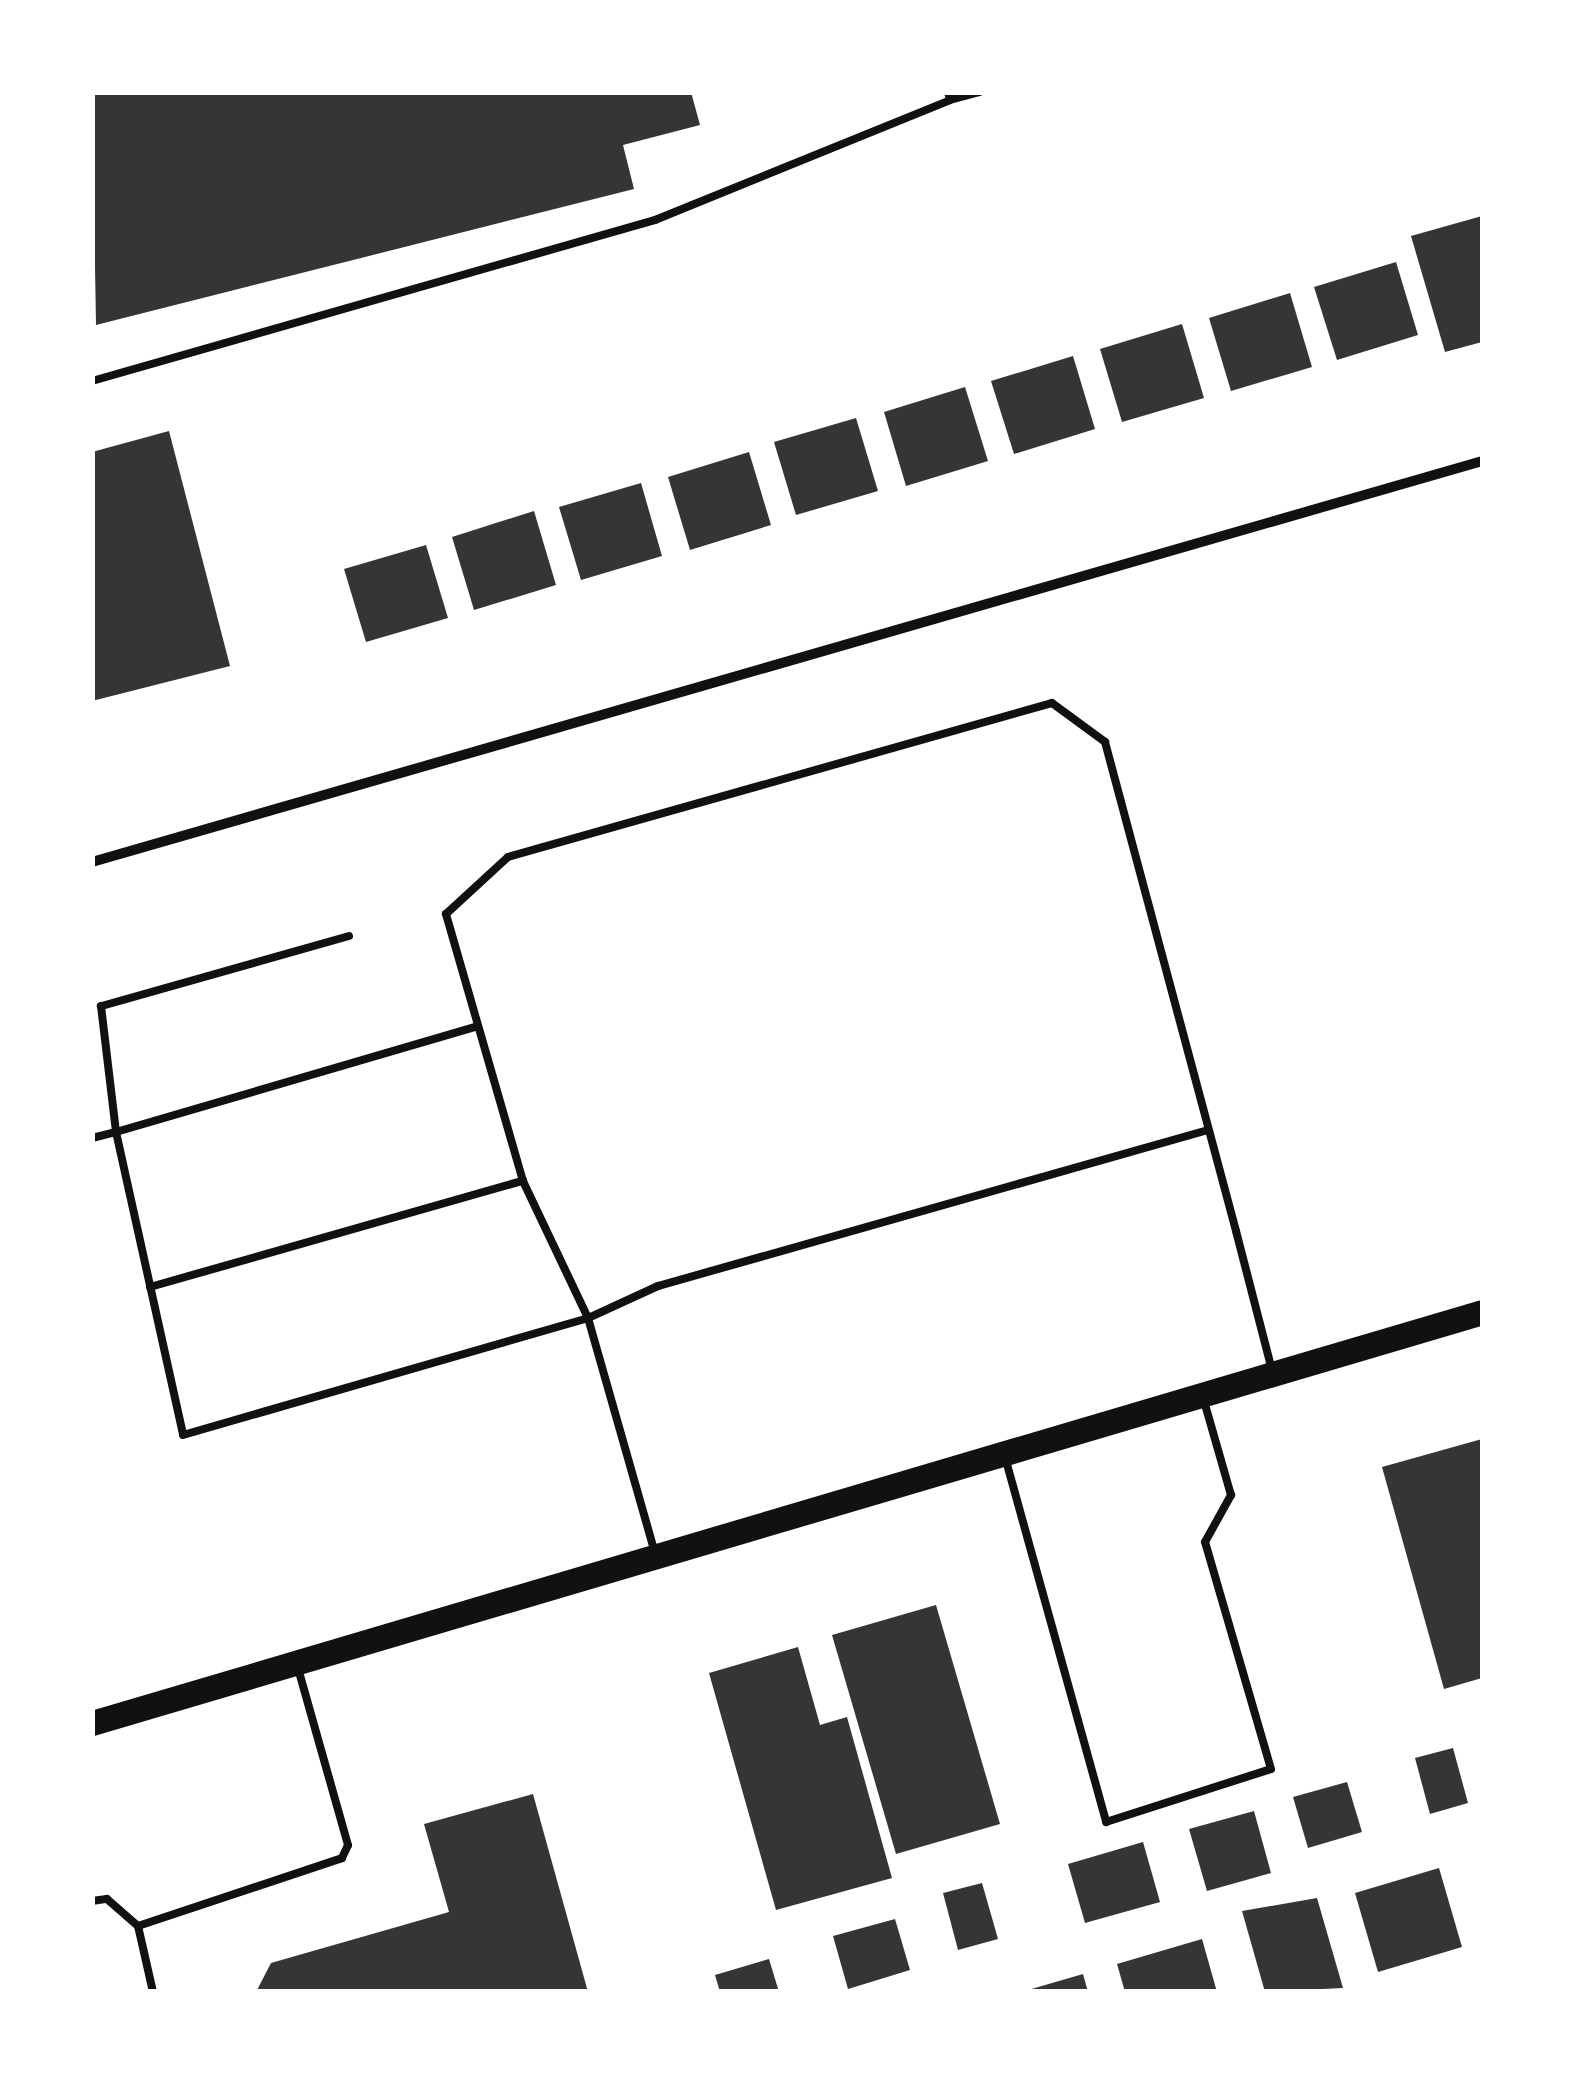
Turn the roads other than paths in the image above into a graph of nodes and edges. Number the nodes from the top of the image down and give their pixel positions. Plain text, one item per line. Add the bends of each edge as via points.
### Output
1 (978, 92) edge
2 (949, 96) edge
3 (92, 382) edge
4 (1482, 461) edge
5 (92, 862) edge
6 (349, 936) dead end
7 (478, 1026) junction
8 (1208, 1130) junction
9 (116, 1132) junction
10 (92, 1138) edge
11 (522, 1181) junction
12 (150, 1287) junction
13 (1482, 1312) edge
14 (588, 1318) junction
15 (1273, 1374) junction
16 (1202, 1395) junction
17 (1004, 1453) junction
18 (656, 1556) junction
19 (296, 1661) junction
20 (92, 1723) edge
21 (92, 1900) edge
22 (138, 1926) junction
23 (153, 1992) edge

1 - 2 lane
2 - 3 lane via 655,220
4 - 5 street
6 - 9 lane via 100,1006
7 - 8 lane via 446,914 508,857 1052,703 1105,742
7 - 9 lane
7 - 11 lane
8 - 14 lane via 658,1286
8 - 15 lane
9 - 10 lane
9 - 12 lane
11 - 12 lane
11 - 14 lane
12 - 14 lane via 184,1435
13 - 15 main road
14 - 18 lane
15 - 16 main road
16 - 17 main road
16 - 17 lane via 1231,1494 1204,1542 1271,1769 1106,1822
17 - 18 main road
18 - 19 main road
19 - 20 main road
19 - 22 lane via 348,1844 342,1858
21 - 22 lane via 107,1898
22 - 23 lane

